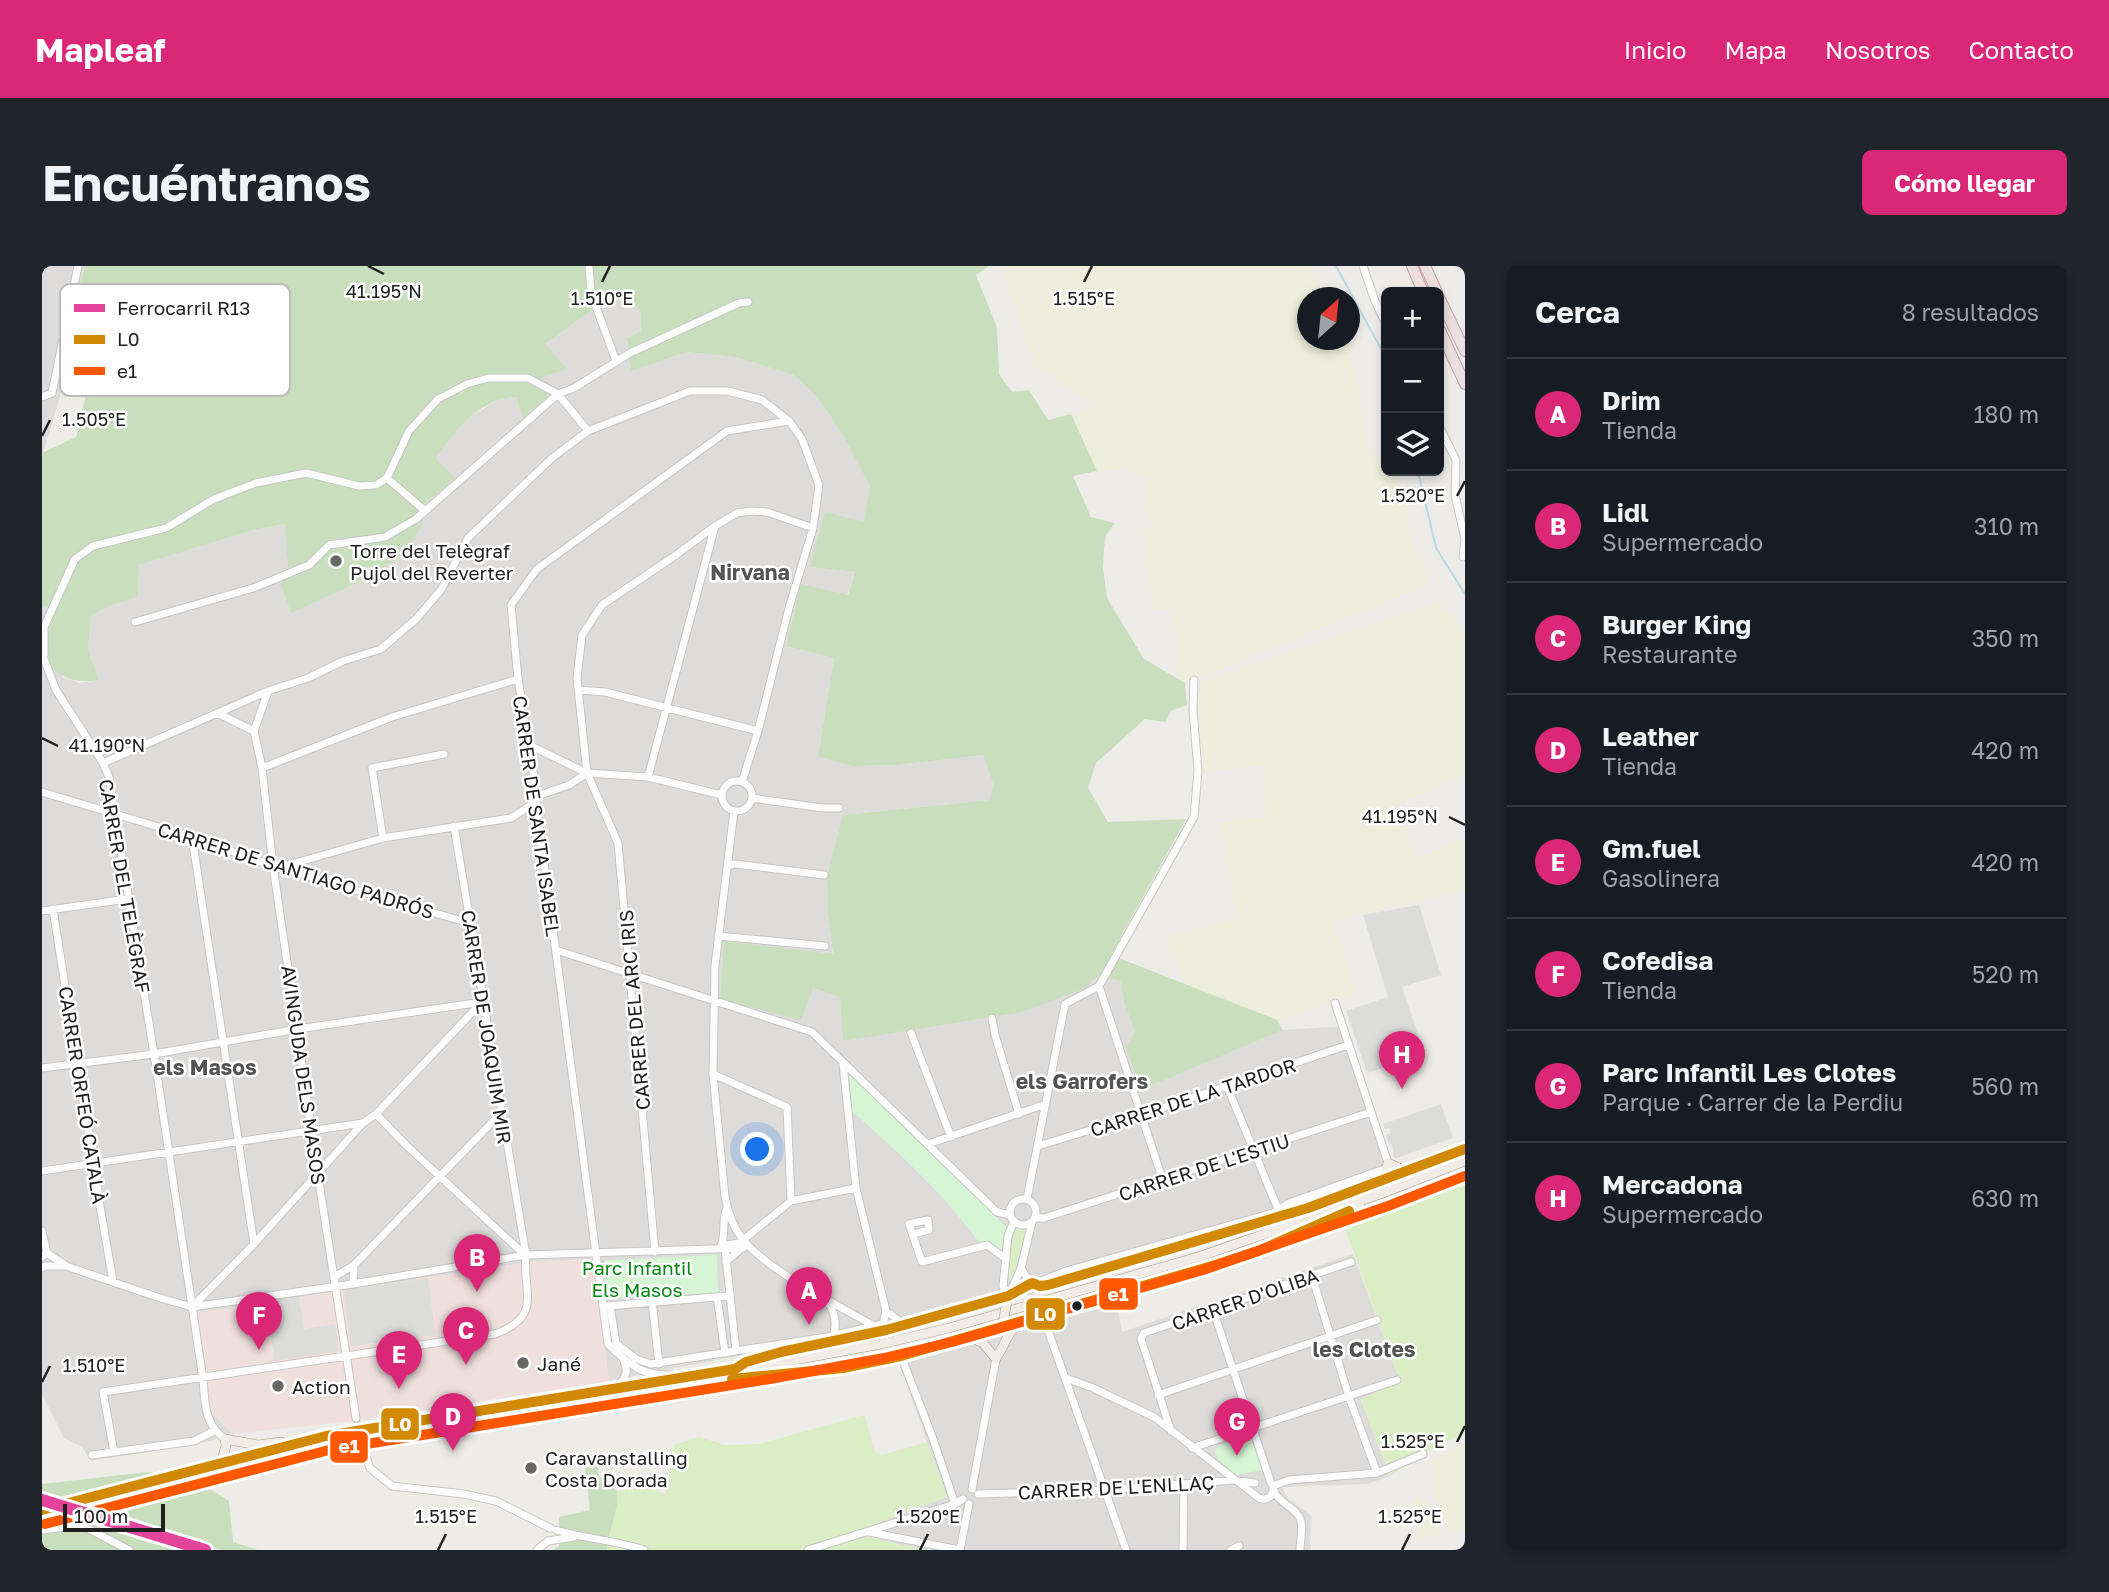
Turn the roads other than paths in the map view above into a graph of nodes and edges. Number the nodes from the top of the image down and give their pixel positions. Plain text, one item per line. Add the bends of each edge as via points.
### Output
1 (78, 266) edge
2 (589, 266) edge
3 (1363, 266) edge
4 (1412, 266) edge
5 (1424, 266) edge
6 (74, 284) edge
7 (1421, 287) edge
8 (1434, 287) edge
9 (748, 302) dead end
10 (1444, 308) edge
11 (1381, 314) edge
12 (1444, 339) edge
13 (1465, 352) edge
14 (60, 354) edge
15 (615, 361) junction
16 (1465, 384) edge
17 (558, 394) junction
18 (42, 397) edge
19 (789, 421) junction
20 (588, 431) junction
21 (1444, 436) edge
22 (387, 478) junction
23 (424, 510) junction
24 (715, 526) junction
25 (813, 528) junction
26 (1463, 557) dead end
27 (135, 622) dead end
28 (518, 679) junction
29 (1194, 680) dead end
30 (579, 690) junction
31 (268, 691) junction
32 (666, 708) junction
33 (217, 713) junction
34 (254, 731) junction
35 (758, 731) junction
36 (527, 744) junction
37 (444, 754) dead end
38 (103, 763) junction
39 (262, 768) junction
40 (587, 773) junction
41 (648, 777) junction
42 (742, 782) junction
43 (42, 792) edge
44 (722, 795) junction
45 (752, 798) junction
46 (536, 799) junction
47 (839, 808) dead end
48 (734, 811) junction
49 (114, 813) junction
50 (454, 826) junction
51 (192, 837) junction
52 (383, 838) junction
53 (728, 866) junction
54 (276, 867) junction
55 (824, 875) dead end
56 (127, 899) junction
57 (53, 909) junction
58 (42, 911) edge
59 (469, 923) junction
60 (718, 936) junction
61 (825, 946) dead end
62 (556, 950) junction
63 (632, 976) junction
64 (1099, 986) junction
65 (716, 1000) junction
66 (482, 1002) junction
67 (1335, 1003) dead end
68 (992, 1018) dead end
69 (298, 1029) junction
70 (911, 1033) dead end
71 (224, 1042) junction
72 (1348, 1045) junction
73 (154, 1054) junction
74 (843, 1063) junction
75 (79, 1064) junction
76 (42, 1068) edge
77 (713, 1074) junction
78 (1227, 1086) junction
79 (1046, 1104) junction
80 (1371, 1112) junction
81 (376, 1114) junction
82 (500, 1114) junction
83 (1019, 1114) junction
84 (1140, 1116) junction
85 (363, 1123) junction
86 (312, 1132) junction
87 (951, 1137) junction
88 (239, 1141) junction
89 (928, 1144) junction
90 (1038, 1146) junction
91 (1465, 1149) edge
92 (168, 1150) junction
93 (1254, 1151) junction
94 (1465, 1161) edge
95 (97, 1163) junction
96 (1388, 1165) junction
97 (42, 1171) edge
98 (1406, 1171) junction
99 (317, 1172) junction
100 (439, 1176) junction
101 (1163, 1181) junction
102 (1370, 1184) junction
103 (856, 1188) junction
104 (1373, 1197) junction
105 (1027, 1199) junction
106 (791, 1201) junction
107 (727, 1208) junction
108 (1308, 1208) junction
109 (1278, 1209) junction
110 (1012, 1218) junction
111 (1034, 1220) junction
112 (520, 1226) junction
113 (42, 1231) edge
114 (914, 1234) dead end
115 (505, 1236) junction
116 (744, 1243) junction
117 (254, 1244) junction
118 (722, 1248) junction
119 (655, 1252) junction
120 (596, 1254) junction
121 (44, 1255) edge
122 (526, 1255) junction
123 (1006, 1259) junction
124 (726, 1262) junction
125 (1351, 1262) dead end
126 (354, 1265) junction
127 (66, 1266) junction
128 (42, 1268) edge
129 (1021, 1268) junction
130 (1312, 1276) junction
131 (334, 1277) junction
132 (113, 1281) junction
133 (353, 1284) junction
134 (1037, 1285) junction
135 (335, 1286) junction
136 (728, 1296) junction
137 (717, 1297) junction
138 (826, 1298) junction
139 (1007, 1298) junction
140 (652, 1301) junction
141 (607, 1306) junction
142 (192, 1307) junction
143 (1213, 1310) junction
144 (886, 1311) junction
145 (1044, 1316) junction
146 (1377, 1320) dead end
147 (1019, 1322) junction
148 (905, 1325) junction
149 (874, 1326) junction
150 (1003, 1326) junction
151 (885, 1327) junction
152 (1331, 1336) junction
153 (970, 1337) junction
154 (832, 1338) junction
155 (736, 1351) junction
156 (725, 1353) junction
157 (346, 1356) junction
158 (901, 1356) junction
159 (996, 1358) junction
160 (624, 1360) junction
161 (659, 1364) junction
162 (735, 1369) junction
163 (1232, 1369) junction
164 (685, 1378) junction
165 (1066, 1378) junction
166 (204, 1379) junction
167 (674, 1379) junction
168 (1397, 1380) dead end
169 (616, 1388) junction
170 (1158, 1395) junction
171 (1349, 1397) junction
172 (1162, 1405) junction
173 (1146, 1413) junction
174 (356, 1418) tunnel mouth
175 (1253, 1429) junction
176 (214, 1431) junction
177 (1171, 1431) junction
178 (225, 1439) junction
179 (361, 1443) tunnel mouth
180 (289, 1444) junction
181 (1192, 1448) junction
182 (114, 1452) junction
183 (1423, 1454) dead end
184 (92, 1455) dead end
185 (221, 1463) junction
186 (1267, 1470) junction
187 (1377, 1473) junction
188 (1233, 1480) junction
189 (1259, 1481) junction
190 (1184, 1485) junction
191 (1272, 1486) junction
192 (1106, 1490) junction
193 (975, 1491) junction
194 (1254, 1494) junction
195 (966, 1502) junction
196 (955, 1504) junction
197 (42, 1510) edge
198 (892, 1524) junction
199 (42, 1530) edge
200 (550, 1530) junction
201 (865, 1532) junction
202 (578, 1536) junction
203 (905, 1538) junction
204 (557, 1539) junction
205 (548, 1541) junction
206 (1240, 1546) dead end
207 (129, 1550) edge
208 (537, 1550) edge
209 (644, 1550) edge
210 (807, 1550) edge
211 (960, 1550) edge
212 (1126, 1550) edge
213 (1183, 1550) edge
214 (1231, 1550) edge
215 (1300, 1550) edge

1 - 6 street
2 - 15 street via 591,293
3 - 11 street
4 - 7 highway
5 - 8 highway
9 - 15 street
10 - 13 highway
12 - 16 highway
14 - 18 street via 52,393
15 - 17 street
17 - 20 street
17 - 22 street via 528,378 488,378 467,384 439,399 409,431
17 - 23 street
19 - 20 street via 762,400 728,391 690,391
19 - 25 street via 802,439 819,485
19 - 28 street, CARRER DE SANTA ISABEL via 727,431 537,569 510,605
20 - 31 street via 552,458 468,538 441,590 381,649
21 - 26 street via 1456,460 1455,495 1465,539
22 - 23 street
22 - 38 street, CARRER DEL TELÈGRAF via 376,485 359,486 306,473 256,483 214,499 166,528 93,546 75,559 44,627 44,659 55,690
23 - 27 street via 385,537 329,545 309,565 256,587
24 - 25 street, CARRER DEL ARC IRIS via 737,513 751,511
24 - 30 street, CARRER DEL ARC IRIS via 602,604 582,635
24 - 32 street
25 - 35 street
28 - 36 street, CARRER DE SANTA ISABEL
28 - 39 street via 392,717
29 - 64 street via 1198,771 1194,817
30 - 32 street
30 - 40 street, CARRER DEL ARC IRIS
31 - 33 street
31 - 34 street
32 - 35 street
32 - 41 street
33 - 34 street
33 - 38 street
34 - 39 street, AVINGUDA DELS MASOS
35 - 42 street
36 - 40 street
36 - 46 street, CARRER DE SANTA ISABEL
37 - 52 street via 372,768
38 - 49 street, CARRER DEL TELÈGRAF
39 - 54 street, AVINGUDA DELS MASOS
40 - 41 street
40 - 46 street
40 - 63 street, CARRER DEL ARC IRIS via 618,843
41 - 44 street
42 - 44 street via 729,783
42 - 45 street
43 - 49 street, CARRER DE SANTIAGO PADRÓS
44 - 48 street via 726,807
45 - 47 street
45 - 48 street via 744,810
46 - 50 street via 511,818
46 - 62 street, CARRER DE SANTA ISABEL
48 - 53 street
49 - 51 street, CARRER DE SANTIAGO PADRÓS
49 - 56 street, CARRER DEL TELÈGRAF
50 - 52 street
50 - 59 street, CARRER DE JOAQUIM MIR
51 - 54 street, CARRER DE SANTIAGO PADRÓS
51 - 71 street
52 - 54 street
53 - 55 street
53 - 60 street
54 - 59 street, CARRER DE SANTIAGO PADRÓS
54 - 69 street, AVINGUDA DELS MASOS
56 - 57 street
56 - 73 street, CARRER DEL TELÈGRAF
57 - 58 street
57 - 75 street, CARRER ORFEÓ CATALÀ
59 - 66 street, CARRER DE JOAQUIM MIR
60 - 61 street
60 - 65 street
62 - 63 street
62 - 120 street, CARRER DE SANTA ISABEL
63 - 65 street
63 - 119 street, CARRER DEL ARC IRIS
64 - 79 street via 1065,1004
64 - 84 street
65 - 74 street via 812,1032
65 - 77 street
66 - 69 street
66 - 81 street
66 - 82 street, CARRER DE JOAQUIM MIR
67 - 72 street
68 - 83 street
69 - 71 street
69 - 86 street, AVINGUDA DELS MASOS
70 - 87 street
71 - 73 street
71 - 88 street
72 - 78 street, CARRER DE LA TARDOR
72 - 80 street
73 - 75 street
73 - 92 street, CARRER DEL TELÈGRAF
74 - 89 street
74 - 103 street
75 - 76 street
75 - 95 street, CARRER ORFEÓ CATALÀ
77 - 106 street via 787,1107
77 - 107 street
78 - 84 street, CARRER DE LA TARDOR
78 - 93 street
79 - 83 street
79 - 90 street
80 - 93 street, CARRER DE L'ESTIU
80 - 96 street
81 - 85 street
81 - 100 street
82 - 100 street
82 - 112 street, CARRER DE JOAQUIM MIR
83 - 87 street
84 - 90 street, CARRER DE LA TARDOR
84 - 101 street
85 - 86 street
85 - 99 street
86 - 88 street
86 - 99 street, AVINGUDA DELS MASOS
87 - 89 street
88 - 92 street
88 - 117 street
89 - 110 street via 997,1212
90 - 105 street
91 - 98 main road
92 - 95 street
92 - 142 street, CARRER DEL TELÈGRAF
93 - 101 street, CARRER DE L'ESTIU
93 - 109 street
94 - 104 main road
95 - 97 street
95 - 132 street, CARRER ORFEÓ CATALÀ
96 - 98 main road
96 - 102 main road via 1386,1173
96 - 109 street
98 - 102 main road
99 - 117 street
99 - 131 street, AVINGUDA DELS MASOS
100 - 115 street
100 - 126 street
101 - 111 street, CARRER DE L'ESTIU
102 - 108 main road
103 - 106 street
103 - 144 street
104 - 145 main road via 1258,1251
104 - 162 main road via 1198,1257 949,1328
105 - 110 street via 1013,1203
105 - 111 street via 1035,1205
106 - 116 street
107 - 116 street
107 - 118 street
108 - 109 street
108 - 134 main road
109 - 134 street via 1066,1271
110 - 111 street via 1023,1225
110 - 123 street
111 - 129 street
112 - 115 street
112 - 122 street, CARRER DE JOAQUIM MIR
113 - 121 street
114 - 123 street via 922,1262 987,1245
115 - 122 street
116 - 118 street
116 - 124 street
116 - 138 street
117 - 142 street
118 - 119 street
118 - 124 street
119 - 120 street
120 - 122 street
120 - 141 street, CARRER DE SANTA ISABEL
121 - 127 street
122 - 133 street
122 - 157 street, CARRER DE JOAQUIM MIR via 530,1297 526,1311 503,1331
123 - 139 street via 1003,1286
124 - 136 street
125 - 130 street, CARRER D'OLIBA
126 - 131 street
126 - 133 street
127 - 128 street
127 - 132 street
129 - 134 street
129 - 139 street
130 - 143 street, CARRER D'OLIBA
130 - 152 street
131 - 135 street, AVINGUDA DELS MASOS
132 - 142 street
133 - 135 street
134 - 139 main road
135 - 142 street
135 - 157 street, AVINGUDA DELS MASOS
136 - 137 street
136 - 155 street
137 - 140 street
137 - 156 street
138 - 149 street
138 - 154 street via 835,1317
139 - 148 main road
139 - 150 main road, bridge
140 - 141 street
140 - 161 street
141 - 160 street, CARRER DE SANTA ISABEL via 608,1344
141 - 161 street via 620,1349 645,1363
142 - 166 street, CARRER DEL TELÈGRAF
143 - 163 street
143 - 170 street, CARRER D'OLIBA via 1144,1333 1141,1339
144 - 148 street
144 - 151 street
145 - 147 main road
145 - 165 street
146 - 152 street
147 - 150 main road
147 - 159 main road via 1007,1333
148 - 151 main road
149 - 151 street
149 - 154 street
150 - 153 main road
150 - 159 main road
151 - 154 main road
152 - 163 street
152 - 171 street
153 - 158 main road
153 - 159 main road via 983,1343
154 - 155 street
154 - 162 main road
155 - 156 street
156 - 161 street
157 - 166 street, CARRER DE JOAQUIM MIR
157 - 174 street, AVINGUDA DELS MASOS
158 - 167 main road via 776,1376 687,1383
158 - 196 street
159 - 193 street
160 - 164 street via 653,1374
160 - 169 street via 627,1374
162 - 164 main road
163 - 170 street
163 - 175 street
164 - 167 main road
165 - 173 street
165 - 192 street
166 - 176 street, CARRER DEL TELÈGRAF via 206,1417
166 - 182 street, CARRER DE JOAQUIM MIR via 191,1377 103,1392
167 - 169 main road
168 - 171 street
169 - 180 main road
170 - 172 street
171 - 175 street
171 - 187 street
172 - 173 street
172 - 177 street
173 - 177 street
175 - 181 street
175 - 186 street
176 - 178 street
176 - 182 street via 194,1441
177 - 181 street
178 - 180 main road
178 - 185 main road
179 - 200 street via 370,1468 386,1482 496,1501
180 - 185 main road
181 - 188 street
182 - 184 street
183 - 187 street
185 - 197 main road
186 - 189 street
186 - 191 street
187 - 191 street via 1289,1480
188 - 189 street, CARRER DE L'ENLLAÇ
188 - 190 street, CARRER DE L'ENLLAÇ
188 - 194 street
189 - 191 street, CARRER DE L'ENLLAÇ
189 - 194 street
190 - 192 street, CARRER DE L'ENLLAÇ
190 - 213 street
191 - 194 street via 1266,1499
191 - 215 street via 1276,1497 1299,1516
192 - 193 street, CARRER DE L'ENLLAÇ
192 - 212 street
193 - 195 street via 976,1502
193 - 195 street via 964,1492
195 - 196 street
195 - 211 street
196 - 198 street
198 - 201 street
198 - 203 street
199 - 207 street via 81,1525
200 - 202 street
200 - 204 street
200 - 205 street via 544,1536
201 - 203 street
201 - 210 street
202 - 204 street
202 - 209 street
203 - 211 street
204 - 205 street
205 - 208 street
206 - 214 street

